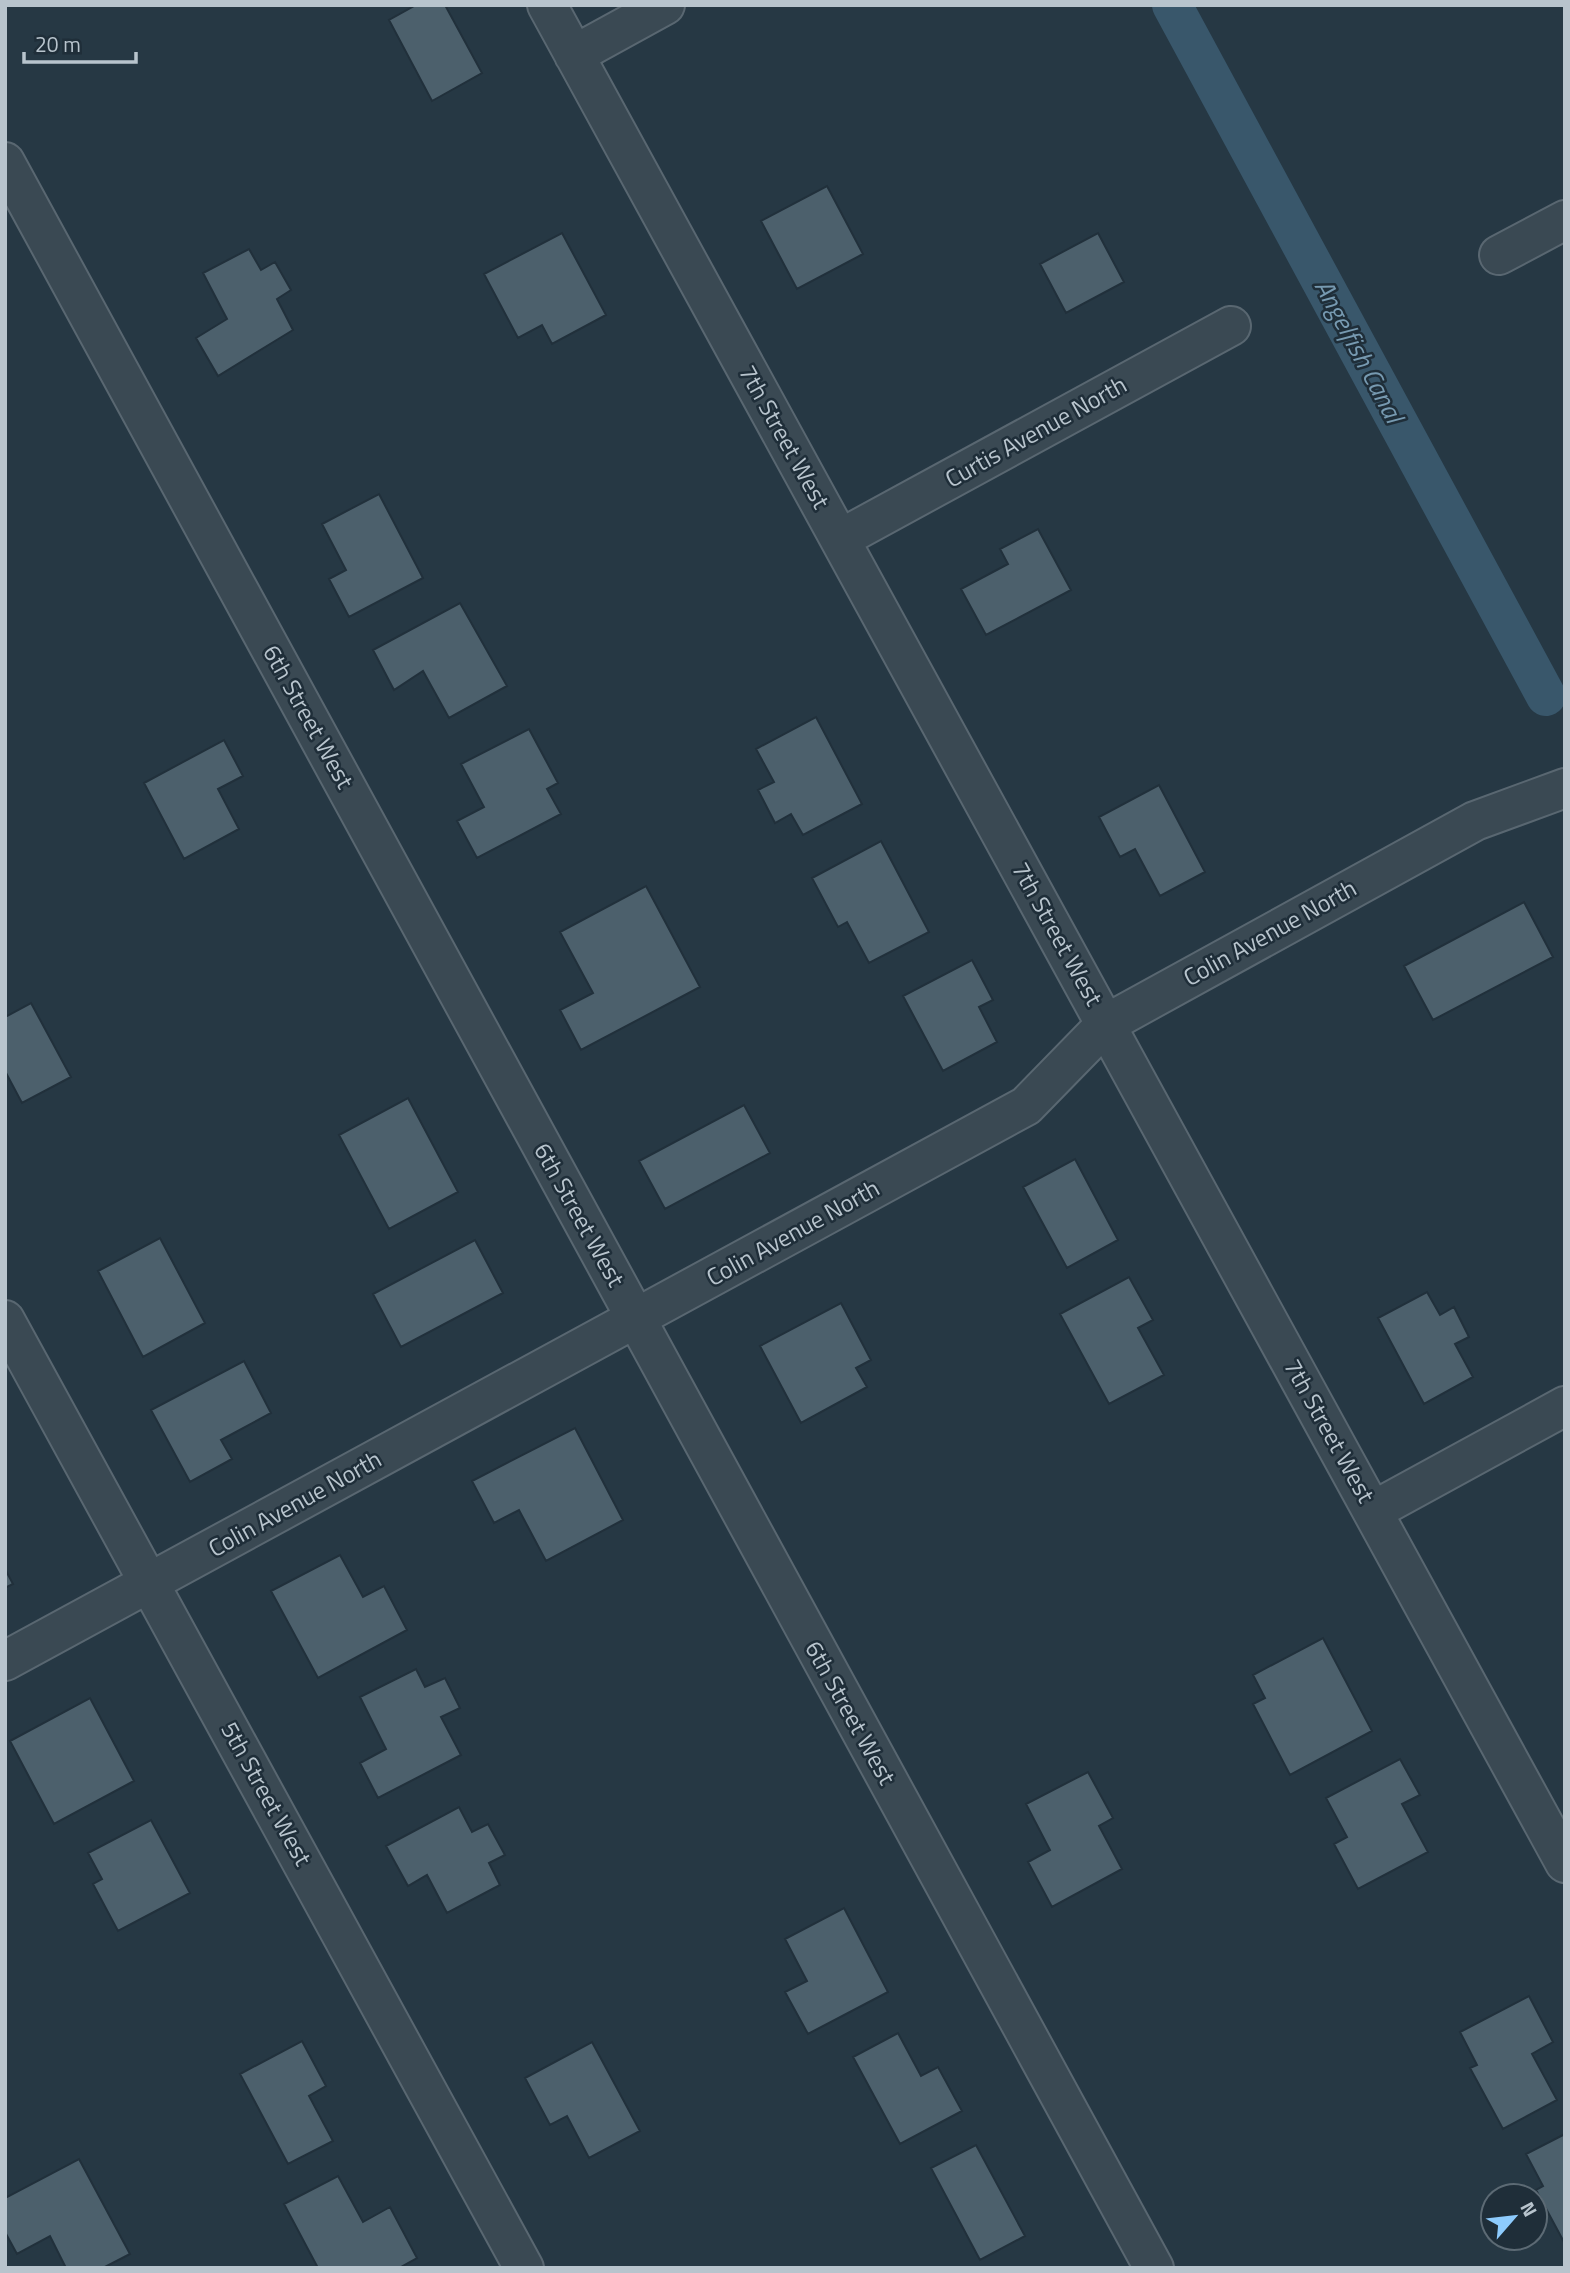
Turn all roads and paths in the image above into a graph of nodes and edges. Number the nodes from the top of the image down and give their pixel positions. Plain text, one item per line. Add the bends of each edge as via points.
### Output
1 (547, 5) edge
2 (665, 5) edge
3 (574, 55) junction
4 (5, 162) edge
5 (1565, 220) edge
6 (1499, 255) dead end
7 (1231, 326) dead end
8 (840, 539) junction
9 (1565, 788) edge
10 (1106, 1024) junction
11 (635, 1319) junction
12 (5, 1320) edge
13 (1565, 1406) edge
14 (1373, 1511) junction
15 (151, 1583) junction
16 (5, 1661) edge
17 (1565, 1863) edge
18 (524, 2268) edge
19 (1154, 2268) edge

1 - 3 street, 7th Street West
2 - 3 street
3 - 8 street, 7th Street West
4 - 11 street, 6th Street West
5 - 6 street
7 - 8 street, Curtis Avenue North
8 - 10 street, 7th Street West
9 - 10 street, Colin Avenue North via 1475,821
10 - 11 street, Colin Avenue North via 1026,1106
10 - 14 street, 7th Street West
11 - 15 street, Colin Avenue North
11 - 19 street, 6th Street West
12 - 15 street, 5th Street West
13 - 14 street
14 - 17 street, 7th Street West
15 - 16 street, Colin Avenue North
15 - 18 street, 5th Street West

